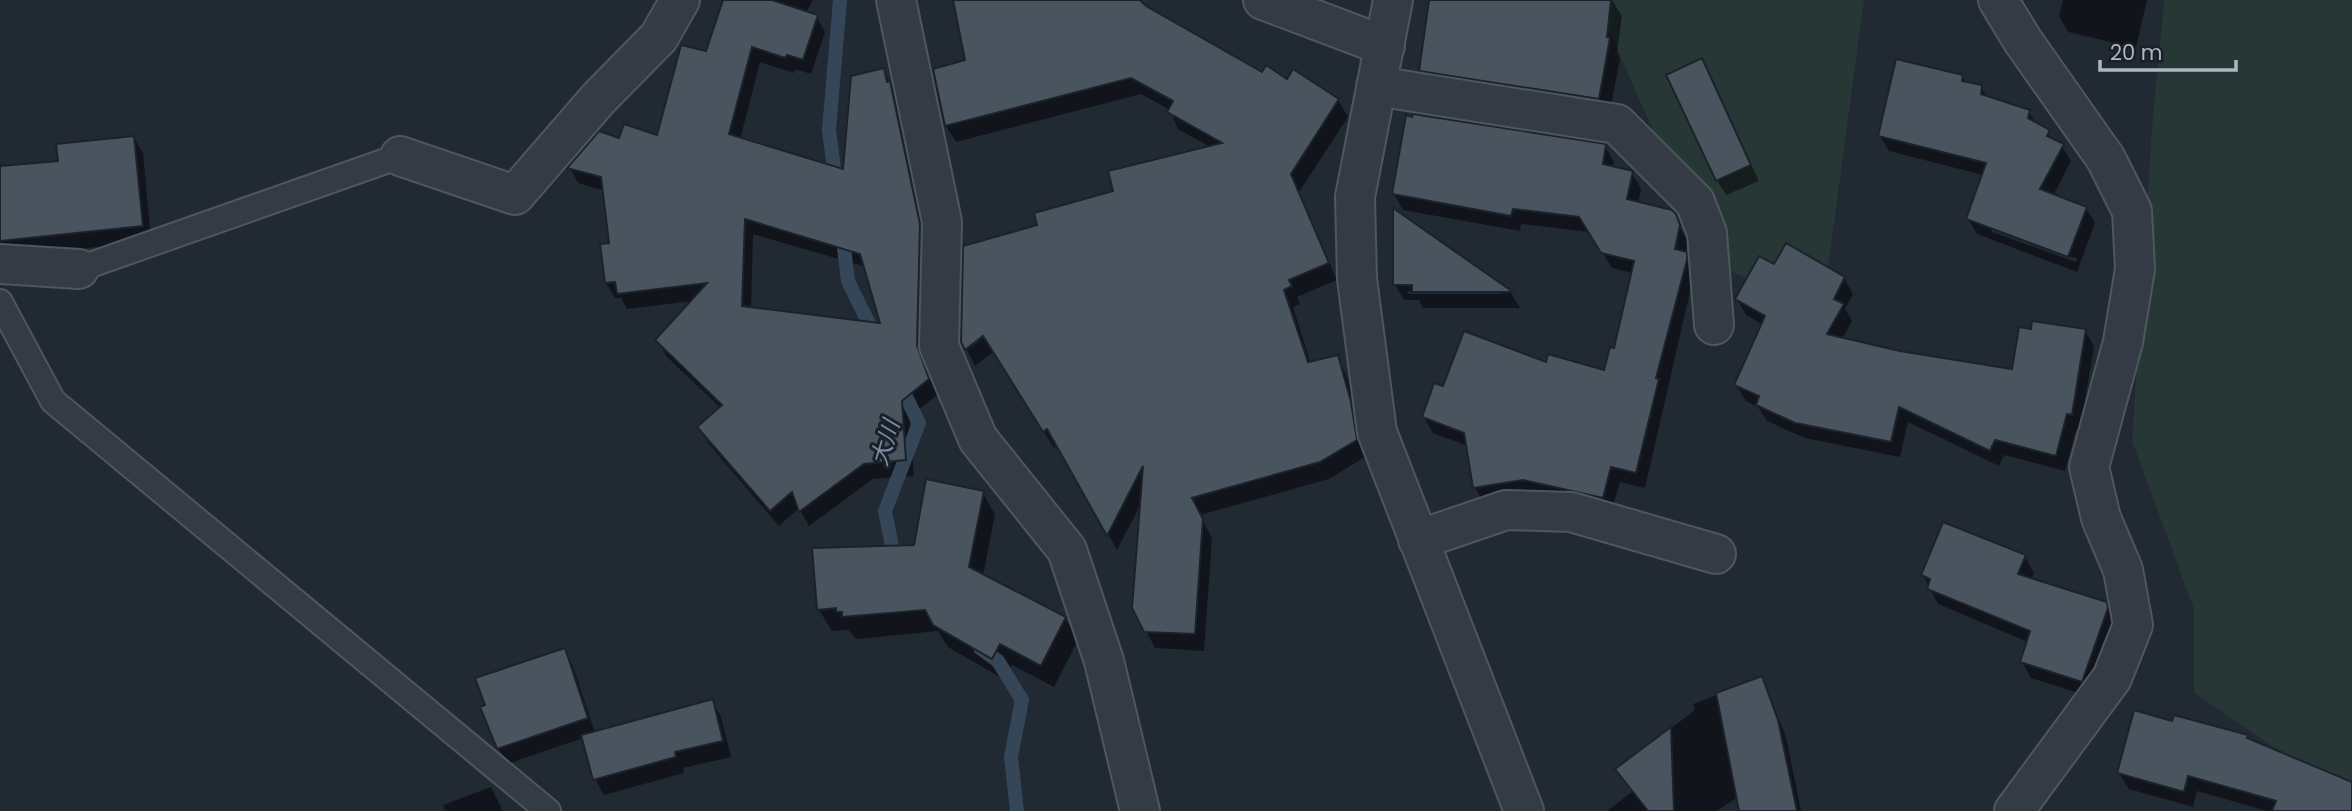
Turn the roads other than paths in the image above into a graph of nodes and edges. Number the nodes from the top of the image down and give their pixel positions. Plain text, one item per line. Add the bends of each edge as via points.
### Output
1 (680, 0) edge
2 (896, 0) edge
3 (1264, 0) edge
4 (1393, 0) edge
5 (1998, 0) edge
6 (1385, 46) junction
7 (1376, 86) junction
8 (400, 156) joint
9 (0, 264) edge
10 (79, 269) joint
11 (0, 302) edge
12 (1714, 325) dead end
13 (1418, 540) junction
14 (1716, 554) dead end
15 (548, 811) edge
16 (1140, 811) edge
17 (1524, 811) edge
18 (2014, 811) edge

1 - 8 street via 659,37 515,195
2 - 16 street via 942,222 939,346 978,439 1067,550 1104,661
3 - 6 street
4 - 6 street
5 - 18 street via 2106,159 2132,211 2135,269 2123,342 2089,467 2101,518 2123,570 2133,625 2112,678
6 - 7 street
7 - 12 street via 1617,124 1695,202 1706,233
7 - 13 street via 1355,197 1357,279 1377,432
8 - 10 lane
9 - 10 street
11 - 15 lane via 53,401
13 - 14 street via 1506,509 1571,512
13 - 17 street

